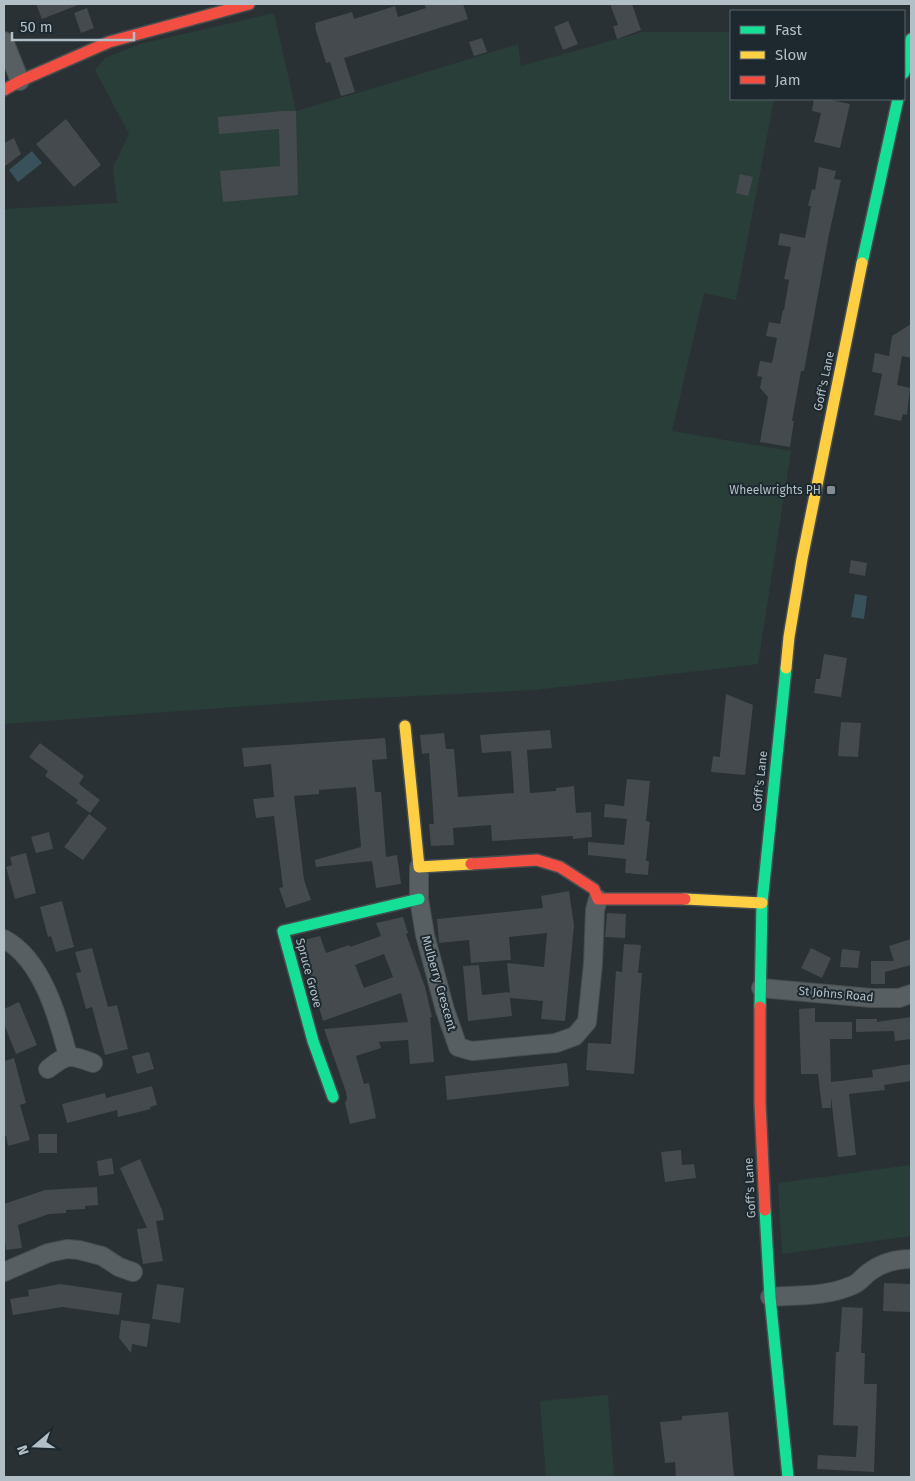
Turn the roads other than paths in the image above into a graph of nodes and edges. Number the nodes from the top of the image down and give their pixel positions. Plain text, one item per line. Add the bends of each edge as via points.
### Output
1 (249, 4) edge
2 (911, 39) edge
3 (4, 41) edge
4 (905, 68) edge
5 (20, 81) junction
6 (4, 90) edge
7 (898, 100) edge
8 (405, 726) dead end
9 (419, 868) junction
10 (419, 899) junction
11 (598, 899) junction
12 (762, 903) junction
13 (4, 939) edge
14 (760, 988) junction
15 (911, 994) edge
16 (68, 1056) junction
17 (93, 1063) dead end
18 (48, 1069) dead end
19 (333, 1097) dead end
20 (911, 1259) edge
21 (4, 1272) edge
22 (132, 1272) dead end
23 (770, 1298) junction
24 (788, 1477) edge

1 - 5 main road via 109,42
2 - 4 main road
3 - 5 street
5 - 6 main road
7 - 12 main road, Goff's Lane via 802,559 789,637
8 - 9 main road, Mulberry Crescent
9 - 10 street, Mulberry Crescent
9 - 11 main road via 537,860 560,867 594,889
10 - 11 street, Mulberry Crescent via 425,935 448,1019 458,1047 472,1051 556,1043 575,1036 587,1022
10 - 19 main road, Spruce Grove via 283,931 313,1040
11 - 12 main road via 660,898
12 - 14 main road, Goff's Lane
13 - 16 street via 23,954 34,969 58,1018
14 - 15 street, St Johns Road via 871,998 899,998
14 - 23 main road, Goff's Lane via 760,1103
16 - 17 street
16 - 18 street
20 - 23 street via 880,1265 856,1284 840,1290
21 - 22 street via 48,1252 67,1249 102,1256
23 - 24 main road, Goff's Lane

